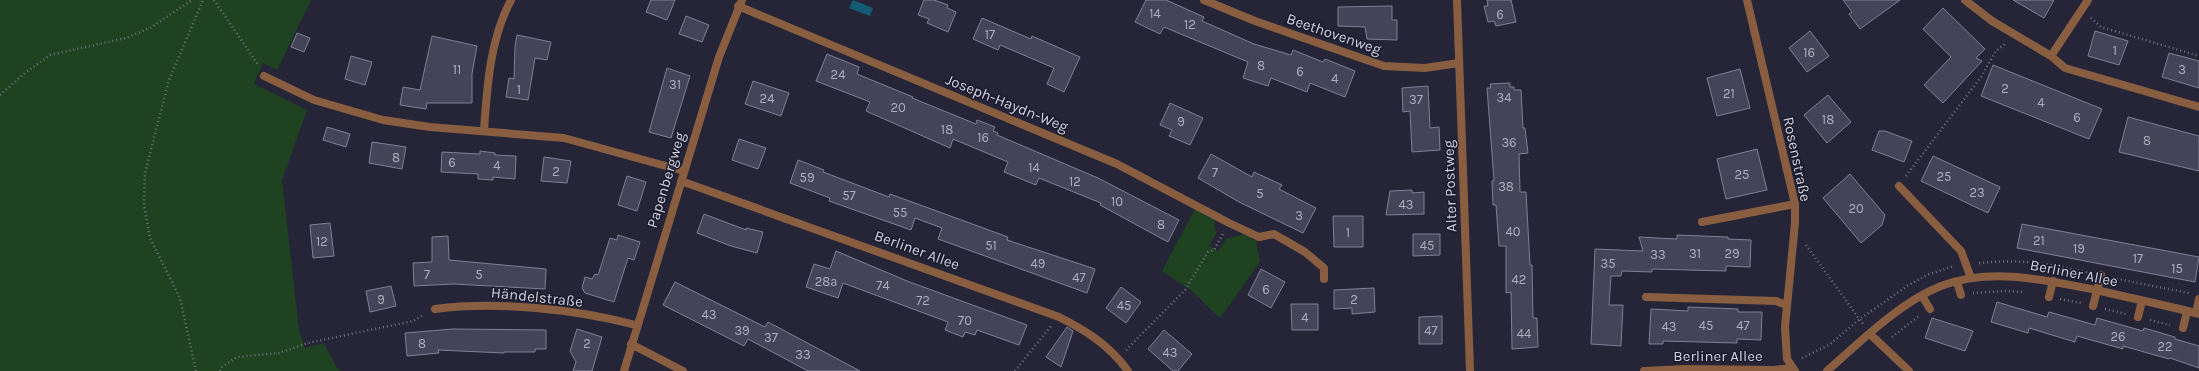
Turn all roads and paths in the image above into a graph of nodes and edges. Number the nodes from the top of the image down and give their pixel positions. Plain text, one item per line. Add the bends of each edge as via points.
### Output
1 (192, 0) edge
2 (203, 0) edge
3 (214, 0) edge
4 (511, 0) edge
5 (1204, 0) edge
6 (1457, 0) edge
7 (1747, 0) edge
8 (1965, 0) edge
9 (2088, 0) edge
10 (740, 3) edge
11 (2082, 8) junction
12 (1996, 51) dead end
13 (2051, 56) junction
14 (2199, 56) edge
15 (1459, 63) junction
16 (264, 76) joint
17 (0, 95) edge
18 (2199, 106) edge
19 (484, 130) junction
20 (684, 171) junction
21 (681, 181) junction
22 (1899, 186) joint
23 (1795, 204) junction
24 (1702, 222) dead end
25 (1229, 223) junction
26 (1792, 244) junction
27 (2101, 276) dead end
28 (1971, 278) junction
29 (1324, 279) dead end
30 (2053, 281) junction
31 (1957, 282) junction
32 (2097, 291) junction
33 (2027, 293) dead end
34 (1961, 295) joint
35 (1922, 296) junction
36 (1646, 297) dead end
37 (2050, 297) joint
38 (2199, 299) edge
39 (2142, 300) junction
40 (1786, 305) junction
41 (2093, 306) junction
42 (435, 309) dead end
43 (1930, 309) joint
44 (2187, 312) junction
45 (2198, 313) edge
46 (1059, 317) junction
47 (2138, 317) junction
48 (413, 321) dead end
49 (636, 325) junction
50 (2183, 328) joint
51 (1870, 334) junction
52 (631, 344) junction
53 (1880, 344) junction
54 (1118, 356) junction
55 (1794, 369) edge
56 (196, 371) edge
57 (220, 371) edge
58 (624, 371) edge
59 (683, 371) edge
60 (1015, 371) edge
61 (1128, 371) edge
62 (1470, 371) edge
63 (1644, 371) edge
64 (1827, 371) edge
65 (1909, 371) edge

1 - 17 path via 150,28 126,38 50,55 24,73
2 - 56 path via 169,80 145,172 144,199 150,238 180,298
3 - 16 path
4 - 19 street via 504,12 489,77
5 - 15 street, Beethovenweg via 1255,22 1384,66 1425,68
6 - 15 street, Alter Postweg
7 - 23 street, Rosenstraße
8 - 13 street via 1992,22
9 - 11 street
10 - 20 street, Papenbergweg via 719,58
10 - 25 street, Joseph-Haydn-Weg via 1117,164
11 - 13 street
11 - 14 path via 2100,27
12 - 22 path via 1980,77
13 - 18 street via 2065,68
15 - 62 street, Alter Postweg
16 - 19 street via 314,100 383,120 430,127
19 - 20 street via 564,138
20 - 21 street, Papenbergweg
21 - 46 street, Berliner Allee
21 - 49 street, Papenbergweg
22 - 28 street via 1962,251
23 - 24 street
23 - 26 street, Rosenstraße
25 - 29 street, Joseph-Haydn-Weg via 1259,237 1274,234 1305,252 1324,268
25 - 54 path via 1214,250 1208,252 1185,290 1134,344
26 - 40 street, Rosenstraße
26 - 51 path via 1806,245
27 - 32 street
28 - 30 street, Berliner Allee via 2034,277
28 - 31 street, Berliner Allee
30 - 32 street, Berliner Allee
30 - 37 street
31 - 34 street
31 - 35 street, Berliner Allee via 1940,286
32 - 39 street, Berliner Allee
32 - 41 street
33 - 34 path via 2005,291
35 - 43 street
35 - 51 street, Berliner Allee via 1908,303
36 - 40 street via 1776,301
37 - 41 path
38 - 45 street
39 - 44 street, Berliner Allee
39 - 47 street
40 - 55 street, Rosenstraße via 1787,359
41 - 47 path
42 - 49 street, Händelstraße via 491,305 565,312
43 - 53 path
44 - 45 street, Berliner Allee
44 - 50 street
46 - 54 street, Berliner Allee via 1087,331
46 - 60 path
47 - 50 path
48 - 57 path via 308,343 279,353 237,357
49 - 52 street, Papenbergweg
51 - 53 street
51 - 64 street, Berliner Allee
52 - 58 street, Papenbergweg
52 - 59 street
53 - 65 street
54 - 61 street, Berliner Allee
55 - 63 street, Berliner Allee via 1685,368

